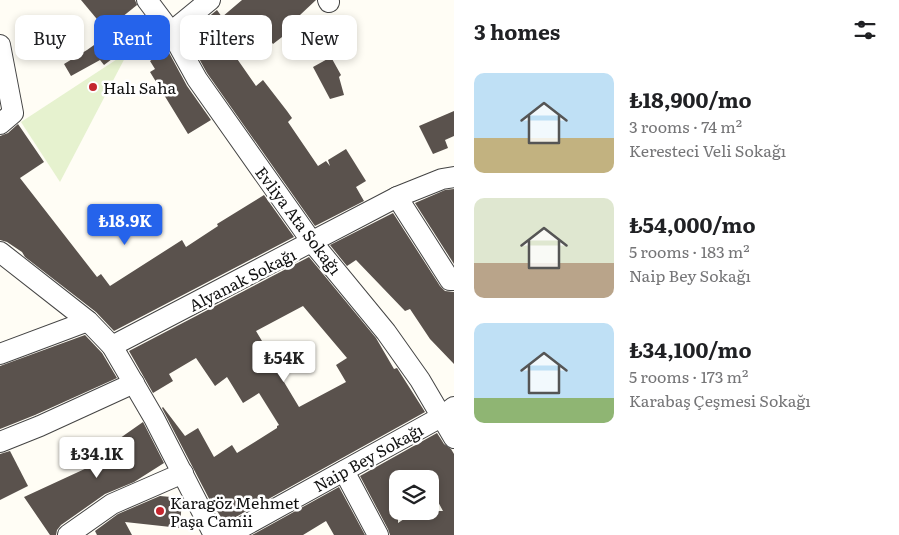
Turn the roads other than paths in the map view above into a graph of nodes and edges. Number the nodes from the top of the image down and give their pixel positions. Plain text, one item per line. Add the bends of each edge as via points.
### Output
1 (147, 0) edge
2 (210, 0) edge
3 (171, 32) junction
4 (0, 45) edge
5 (0, 124) edge
6 (454, 177) edge
7 (397, 197) junction
8 (312, 242) junction
9 (0, 252) edge
10 (454, 280) edge
11 (88, 321) junction
12 (112, 346) junction
13 (0, 354) edge
14 (134, 383) junction
15 (447, 412) edge
16 (454, 438) edge
17 (0, 442) edge
18 (344, 471) junction
19 (182, 473) junction
20 (68, 535) edge
21 (214, 535) edge
22 (228, 535) edge
23 (378, 535) edge

1 - 3 street, Evliya Ata Sokağı
2 - 3 street
3 - 8 street, Evliya Ata Sokağı via 197,79
4 - 5 street via 13,113
6 - 7 street, Alyanak Sokağı
7 - 8 street, Alyanak Sokağı
7 - 10 street via 450,280
8 - 12 street, Alyanak Sokağı
8 - 15 street, Evliya Ata Sokağı
9 - 11 street
11 - 12 street
11 - 13 street
12 - 14 street
14 - 17 street
14 - 19 street
15 - 16 street, Evliya Ata Sokağı
15 - 18 street, Naip Bey Sokağı
18 - 22 street, Naip Bey Sokağı
18 - 23 street
19 - 20 street via 112,504
19 - 21 street

